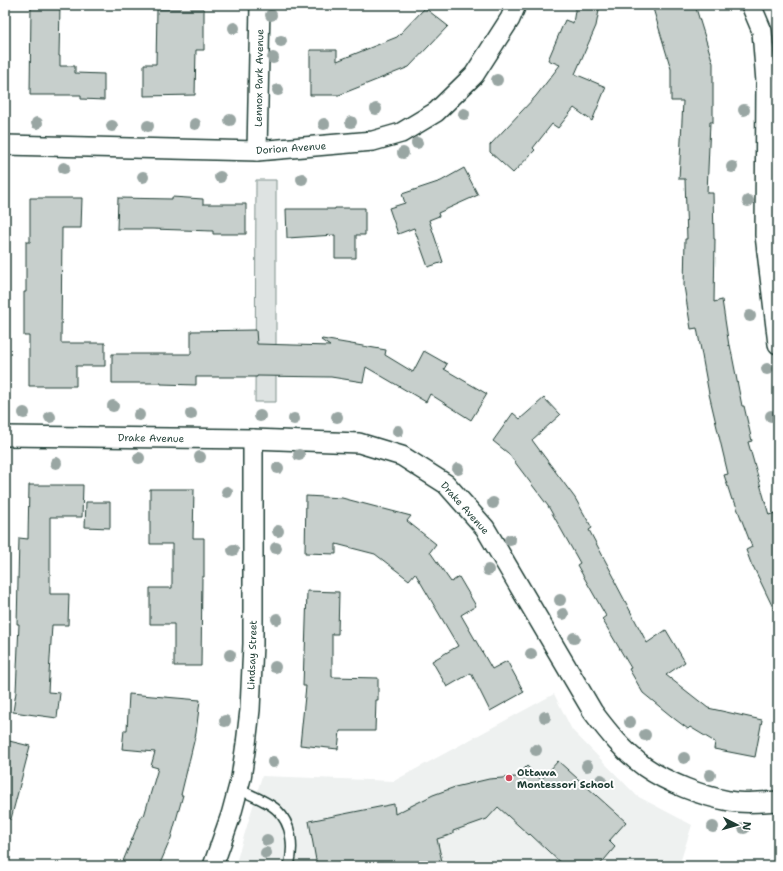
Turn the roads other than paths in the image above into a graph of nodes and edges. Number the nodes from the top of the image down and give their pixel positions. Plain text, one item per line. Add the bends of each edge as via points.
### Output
1 (260, 5) edge
2 (516, 5) edge
3 (751, 5) edge
4 (5, 145) edge
5 (257, 151) junction
6 (778, 344) edge
7 (5, 436) edge
8 (253, 439) junction
9 (238, 789) junction
10 (778, 801) edge
11 (213, 866) edge
12 (289, 866) edge

1 - 5 street, Lennox Park Avenue
2 - 5 street, Dorion Avenue via 510,19 474,75 436,112 401,133 373,141
3 - 6 street via 762,31 766,82 765,235
4 - 5 street, Dorion Avenue
7 - 8 street, Drake Avenue
8 - 9 street, Lindsay Street via 254,644 248,724
8 - 10 street, Drake Avenue via 359,443 402,456 446,484 485,528 593,712 623,748 645,767 671,782 698,793 730,801
9 - 11 street, Lindsay Street
9 - 12 lane via 277,809 286,821 292,838

